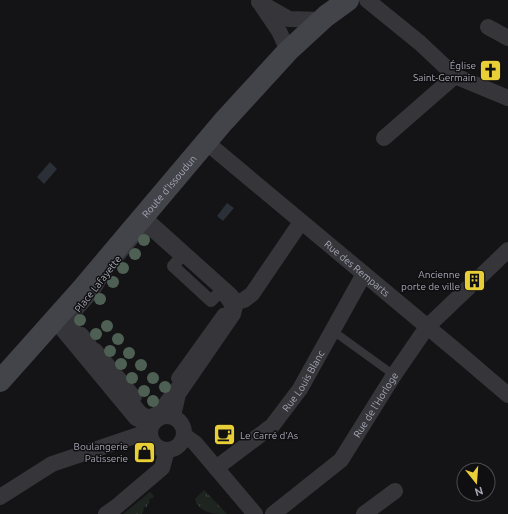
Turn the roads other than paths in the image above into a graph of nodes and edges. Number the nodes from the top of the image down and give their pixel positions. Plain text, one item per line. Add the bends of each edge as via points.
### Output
1 (367, 0) edge
2 (258, 1) edge
3 (344, 1) edge
4 (322, 20) junction
5 (488, 27) dead end
6 (508, 38) edge
7 (288, 51) junction
8 (455, 76) junction
9 (508, 98) edge
10 (384, 138) dead end
11 (206, 142) junction
12 (142, 216) junction
13 (301, 222) junction
14 (508, 250) edge
15 (364, 274) junction
16 (482, 275) dead end
17 (469, 287) dead end
18 (232, 308) junction
19 (54, 319) junction
20 (427, 327) junction
21 (333, 331) junction
22 (394, 374) junction
23 (0, 381) edge
24 (508, 396) edge
25 (172, 416) junction
26 (151, 428) junction
27 (184, 436) junction
28 (168, 450) junction
29 (216, 468) junction
30 (395, 491) dead end
31 (0, 497) edge
32 (106, 514) edge
33 (255, 514) edge
34 (273, 514) edge
35 (364, 514) edge

1 - 8 street via 420,43
2 - 4 street via 289,19
2 - 7 street via 280,31
3 - 4 main road, Route d'Issoudun
4 - 7 main road, Route d'Issoudun
5 - 6 street
7 - 11 main road, Route d'Issoudun
8 - 9 street
8 - 10 street
11 - 12 main road, Route d'Issoudun
11 - 13 street, Rue des Remparts
12 - 18 street via 230,295
12 - 19 main road, Route d'Issoudun
13 - 15 street, Rue des Remparts
13 - 18 street via 252,294
14 - 16 street
15 - 20 street, Rue des Remparts
15 - 21 street, Rue Louis Blanc
17 - 20 street, Rue de l'Horloge
18 - 18 street, Place Lafayette via 227,316 223,314 177,378 181,381 158,411 146,415 132,400 136,396 119,376 114,379 110,374 114,370 96,350 92,353 87,347 91,344 82,333 79,336 73,319 105,273 138,233 144,231 153,232 181,257 173,266 211,301 220,292
18 - 25 street via 233,314 178,394
19 - 23 main road, Route d'Issoudun
19 - 26 street via 136,418
20 - 22 street, Rue de l'Horloge
20 - 24 street, Rue des Remparts
21 - 22 lane
21 - 29 street, Rue Louis Blanc via 300,389 272,426
22 - 34 street, Rue de l'Horloge via 341,460
25 - 26 street via 163,416 154,421
25 - 27 street via 183,426
26 - 28 street via 150,437 156,446
26 - 31 street via 52,464
27 - 28 street via 179,446
27 - 29 street via 195,443
28 - 32 street via 162,468
29 - 33 street
30 - 35 street

